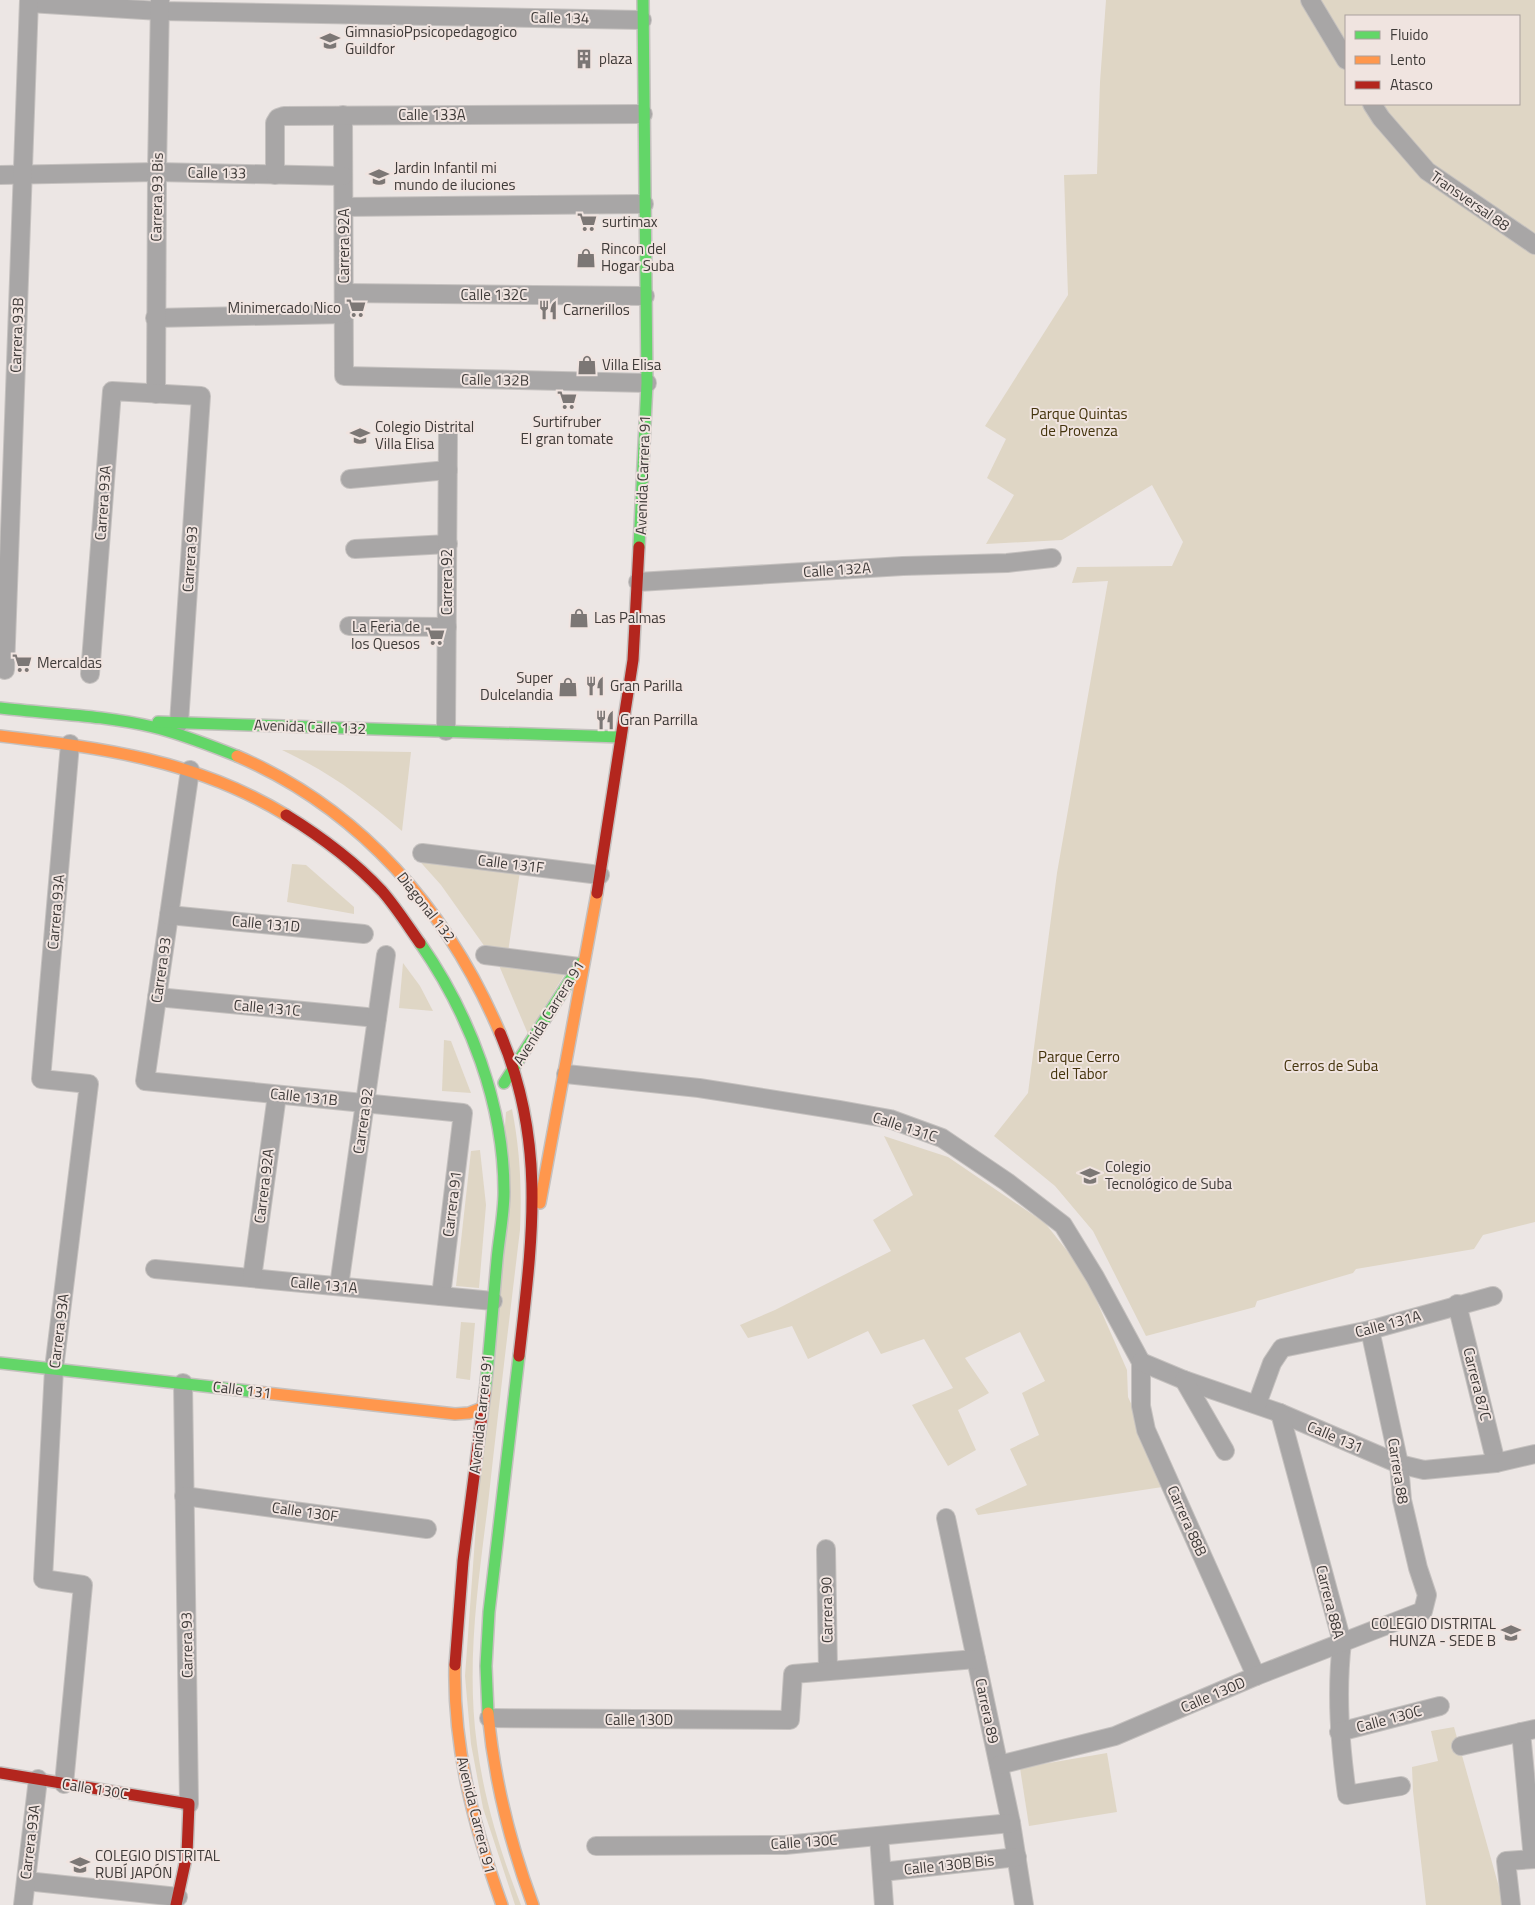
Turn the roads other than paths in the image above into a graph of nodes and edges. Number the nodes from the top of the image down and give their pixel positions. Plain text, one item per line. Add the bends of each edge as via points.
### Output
1 (643, 0) edge
2 (1310, 0) edge
3 (29, 2) edge
4 (160, 5) edge
5 (642, 20) junction
6 (1345, 58) edge
7 (1373, 105) edge
8 (643, 114) junction
9 (343, 116) junction
10 (157, 172) junction
11 (0, 175) edge
12 (22, 175) junction
13 (275, 175) junction
14 (343, 176) junction
15 (644, 204) junction
16 (344, 207) junction
17 (1535, 245) edge
18 (344, 294) junction
19 (645, 296) junction
20 (344, 314) junction
21 (155, 318) junction
22 (8, 374) edge
23 (344, 376) joint
24 (646, 383) junction
25 (156, 394) junction
26 (448, 433) dead end
27 (6, 462) edge
28 (448, 470) junction
29 (350, 479) dead end
30 (448, 544) junction
31 (355, 549) dead end
32 (1044, 560) dead end
33 (638, 582) junction
34 (4, 603) edge
35 (349, 626) dead end
36 (447, 627) junction
37 (5, 670) dead end
38 (90, 674) dead end
39 (0, 708) edge
40 (124, 721) junction
41 (179, 723) junction
42 (446, 732) junction
43 (0, 736) edge
44 (621, 737) junction
45 (70, 744) junction
46 (190, 770) junction
47 (422, 853) dead end
48 (600, 875) junction
49 (169, 915) junction
50 (364, 934) dead end
51 (589, 946) junction
52 (386, 955) dead end
53 (485, 955) dead end
54 (579, 968) junction
55 (157, 997) junction
56 (377, 1018) junction
57 (513, 1070) junction
58 (566, 1074) junction
59 (145, 1081) joint
60 (276, 1094) junction
61 (492, 1101) junction
62 (366, 1103) junction
63 (463, 1113) joint
64 (531, 1246) junction
65 (155, 1269) dead end
66 (252, 1278) junction
67 (339, 1286) junction
68 (441, 1296) junction
69 (1493, 1296) dead end
70 (493, 1301) junction
71 (1458, 1304) junction
72 (1370, 1330) junction
73 (0, 1362) edge
74 (1141, 1362) junction
75 (54, 1368) junction
76 (1184, 1380) junction
77 (183, 1383) junction
78 (1257, 1404) junction
79 (482, 1408) junction
80 (1280, 1413) junction
81 (1225, 1451) dead end
82 (1535, 1454) edge
83 (1496, 1463) junction
84 (1399, 1464) junction
85 (184, 1496) junction
86 (946, 1518) dead end
87 (427, 1529) dead end
88 (826, 1549) dead end
89 (1423, 1611) joint
90 (1342, 1642) junction
91 (976, 1659) junction
92 (828, 1671) junction
93 (1256, 1676) junction
94 (1440, 1706) dead end
95 (489, 1718) junction
96 (1528, 1730) edge
97 (1339, 1732) junction
98 (1461, 1746) dead end
99 (998, 1766) junction
100 (0, 1773) edge
101 (38, 1779) junction
102 (64, 1784) junction
103 (1401, 1786) dead end
104 (189, 1804) junction
105 (1011, 1822) junction
106 (879, 1836) junction
107 (596, 1846) dead end
108 (1017, 1857) junction
109 (1534, 1859) edge
110 (882, 1872) junction
111 (26, 1881) junction
112 (177, 1901) edge
113 (23, 1905) edge
114 (502, 1905) edge
115 (534, 1905) edge
116 (884, 1905) edge
117 (1024, 1905) edge
118 (1511, 1905) edge

1 - 5 main road, Avenida Carrera 91
2 - 6 street
3 - 4 street, Calle 134
3 - 12 street, Carrera 93B
4 - 5 street, Calle 134
4 - 10 street, Carrera 93 Bis
5 - 8 main road, Avenida Carrera 91
7 - 17 street, Transversal 88 via 1427,171
8 - 9 street, Calle 133A
8 - 15 main road, Avenida Carrera 91
9 - 13 street, Calle 133A via 278,118 275,123
9 - 14 street, Carrera 92A
10 - 12 street, Calle 133
10 - 13 street, Calle 133
10 - 21 street, Carrera 93 Bis
11 - 12 street, Calle 133
12 - 22 street, Carrera 93B
13 - 14 street, Calle 133
14 - 16 street, Carrera 92A
15 - 16 street
15 - 19 main road, Avenida Carrera 91
16 - 18 street, Carrera 92A
18 - 19 street, Calle 132C
18 - 20 street, Carrera 92A
19 - 24 main road, Avenida Carrera 91
20 - 21 street
20 - 23 street, Carrera 92A
21 - 25 street, Carrera 93 Bis
22 - 27 street, Carrera 93B
23 - 24 street, Calle 132B
24 - 33 main road, Avenida Carrera 91
25 - 38 street, Carrera 93A via 112,391
25 - 41 street, Carrera 93 via 201,396
26 - 28 street, Carrera 92
27 - 34 street, Carrera 93B
28 - 29 street
28 - 30 street, Carrera 92
30 - 31 street
30 - 36 street, Carrera 92
32 - 33 street, Calle 132A
33 - 44 main road, Avenida Carrera 91 via 633,660
34 - 37 street, Carrera 93B
35 - 36 street
36 - 42 street, Carrera 92
39 - 40 main road, Avenida Calle 132
40 - 41 main road, Avenida Calle 132
40 - 57 main road, Diagonal 132 via 175,734 274,774 352,825 410,884 457,947 488,1005
41 - 42 main road, Avenida Calle 132
42 - 44 main road, Avenida Calle 132
43 - 45 main road
44 - 48 main road, Avenida Carrera 91
45 - 46 main road, Diagonal 132
45 - 75 street, Carrera 93A via 41,1079 89,1084
46 - 49 street, Carrera 93
46 - 61 main road, Diagonal 132 via 275,808 337,850 382,891 415,935 451,994 476,1051
47 - 48 street, Calle 131F
48 - 51 main road, Avenida Carrera 91
49 - 50 street, Calle 131D
49 - 55 street, Carrera 93
51 - 54 main road, Avenida Carrera 91
51 - 58 main road, Avenida Carrera 91
52 - 56 street, Carrera 92
53 - 54 street
54 - 57 main road, Avenida Carrera 91
55 - 56 street, Calle 131C
55 - 59 street, Carrera 93
56 - 62 street, Carrera 92
57 - 61 main road, Avenida Carrera 91
57 - 64 main road, Diagonal 132 via 528,1125 532,1173
58 - 64 main road, Avenida Carrera 91
58 - 74 street, Calle 131C via 699,1088 839,1110 890,1119 942,1138 1008,1182 1063,1225
59 - 60 street, Calle 131B
60 - 62 street, Calle 131B
60 - 66 street, Carrera 92A
61 - 70 main road, Avenida Carrera 91 via 504,1168
62 - 63 street, Calle 131B
62 - 67 street, Carrera 92
63 - 68 street, Carrera 91
64 - 95 main road, Avenida Carrera 91 via 489,1610 486,1666
65 - 66 street, Calle 131A
66 - 67 street, Calle 131A
67 - 68 street, Calle 131A
68 - 70 street, Calle 131A
69 - 71 street, Calle 131A
70 - 79 main road, Avenida Carrera 91
71 - 72 street, Calle 131A
71 - 83 street, Carrera 87C
72 - 78 street, Calle 131A via 1282,1348 1272,1363
72 - 84 street, Carrera 88
73 - 75 main road, Calle 131
74 - 76 street, Calle 131
74 - 93 street, Carrera 88B via 1141,1406 1146,1430
75 - 77 main road, Calle 131
75 - 102 street, Carrera 93A via 44,1579 83,1585
76 - 78 street, Calle 131
76 - 81 street
77 - 79 main road, Calle 131 via 454,1414
77 - 85 street, Carrera 93
78 - 80 street, Calle 131
79 - 114 main road, Avenida Carrera 91 via 462,1568 455,1666 456,1708 468,1794
80 - 84 street, Calle 131
80 - 90 street, Carrera 88A
82 - 83 street, Calle 131
83 - 84 street, Calle 131 via 1424,1470
84 - 89 street, Carrera 88 via 1402,1500 1427,1595
85 - 87 street, Calle 130F
85 - 104 street, Carrera 93
86 - 91 street, Carrera 89
88 - 92 street, Carrera 90
89 - 90 street, Calle 130D
90 - 93 street, Calle 130D
90 - 97 street, Carrera 88A via 1338,1676
91 - 92 street
91 - 99 street, Carrera 89
92 - 95 street, Calle 130D via 794,1674 790,1720
93 - 99 street, Calle 130D via 1115,1736
94 - 97 street, Calle 130C
95 - 115 main road, Avenida Carrera 91 via 510,1830 522,1877
96 - 98 street
96 - 109 street
97 - 103 street, Carrera 88A via 1347,1795
99 - 105 street, Carrera 89
100 - 101 main road, Calle 130C
101 - 102 main road, Calle 130C
101 - 111 street, Carrera 93A
102 - 104 main road, Calle 130C
104 - 112 main road, Carrera 93 via 187,1854
105 - 106 street, Calle 130C
105 - 108 street, Carrera 89
106 - 107 street, Calle 130C via 785,1845
106 - 110 street
108 - 110 street, Calle 130B Bis
108 - 117 street, Carrera 89
109 - 118 street via 1506,1862
110 - 116 street
111 - 112 street
111 - 113 street, Carrera 93A

